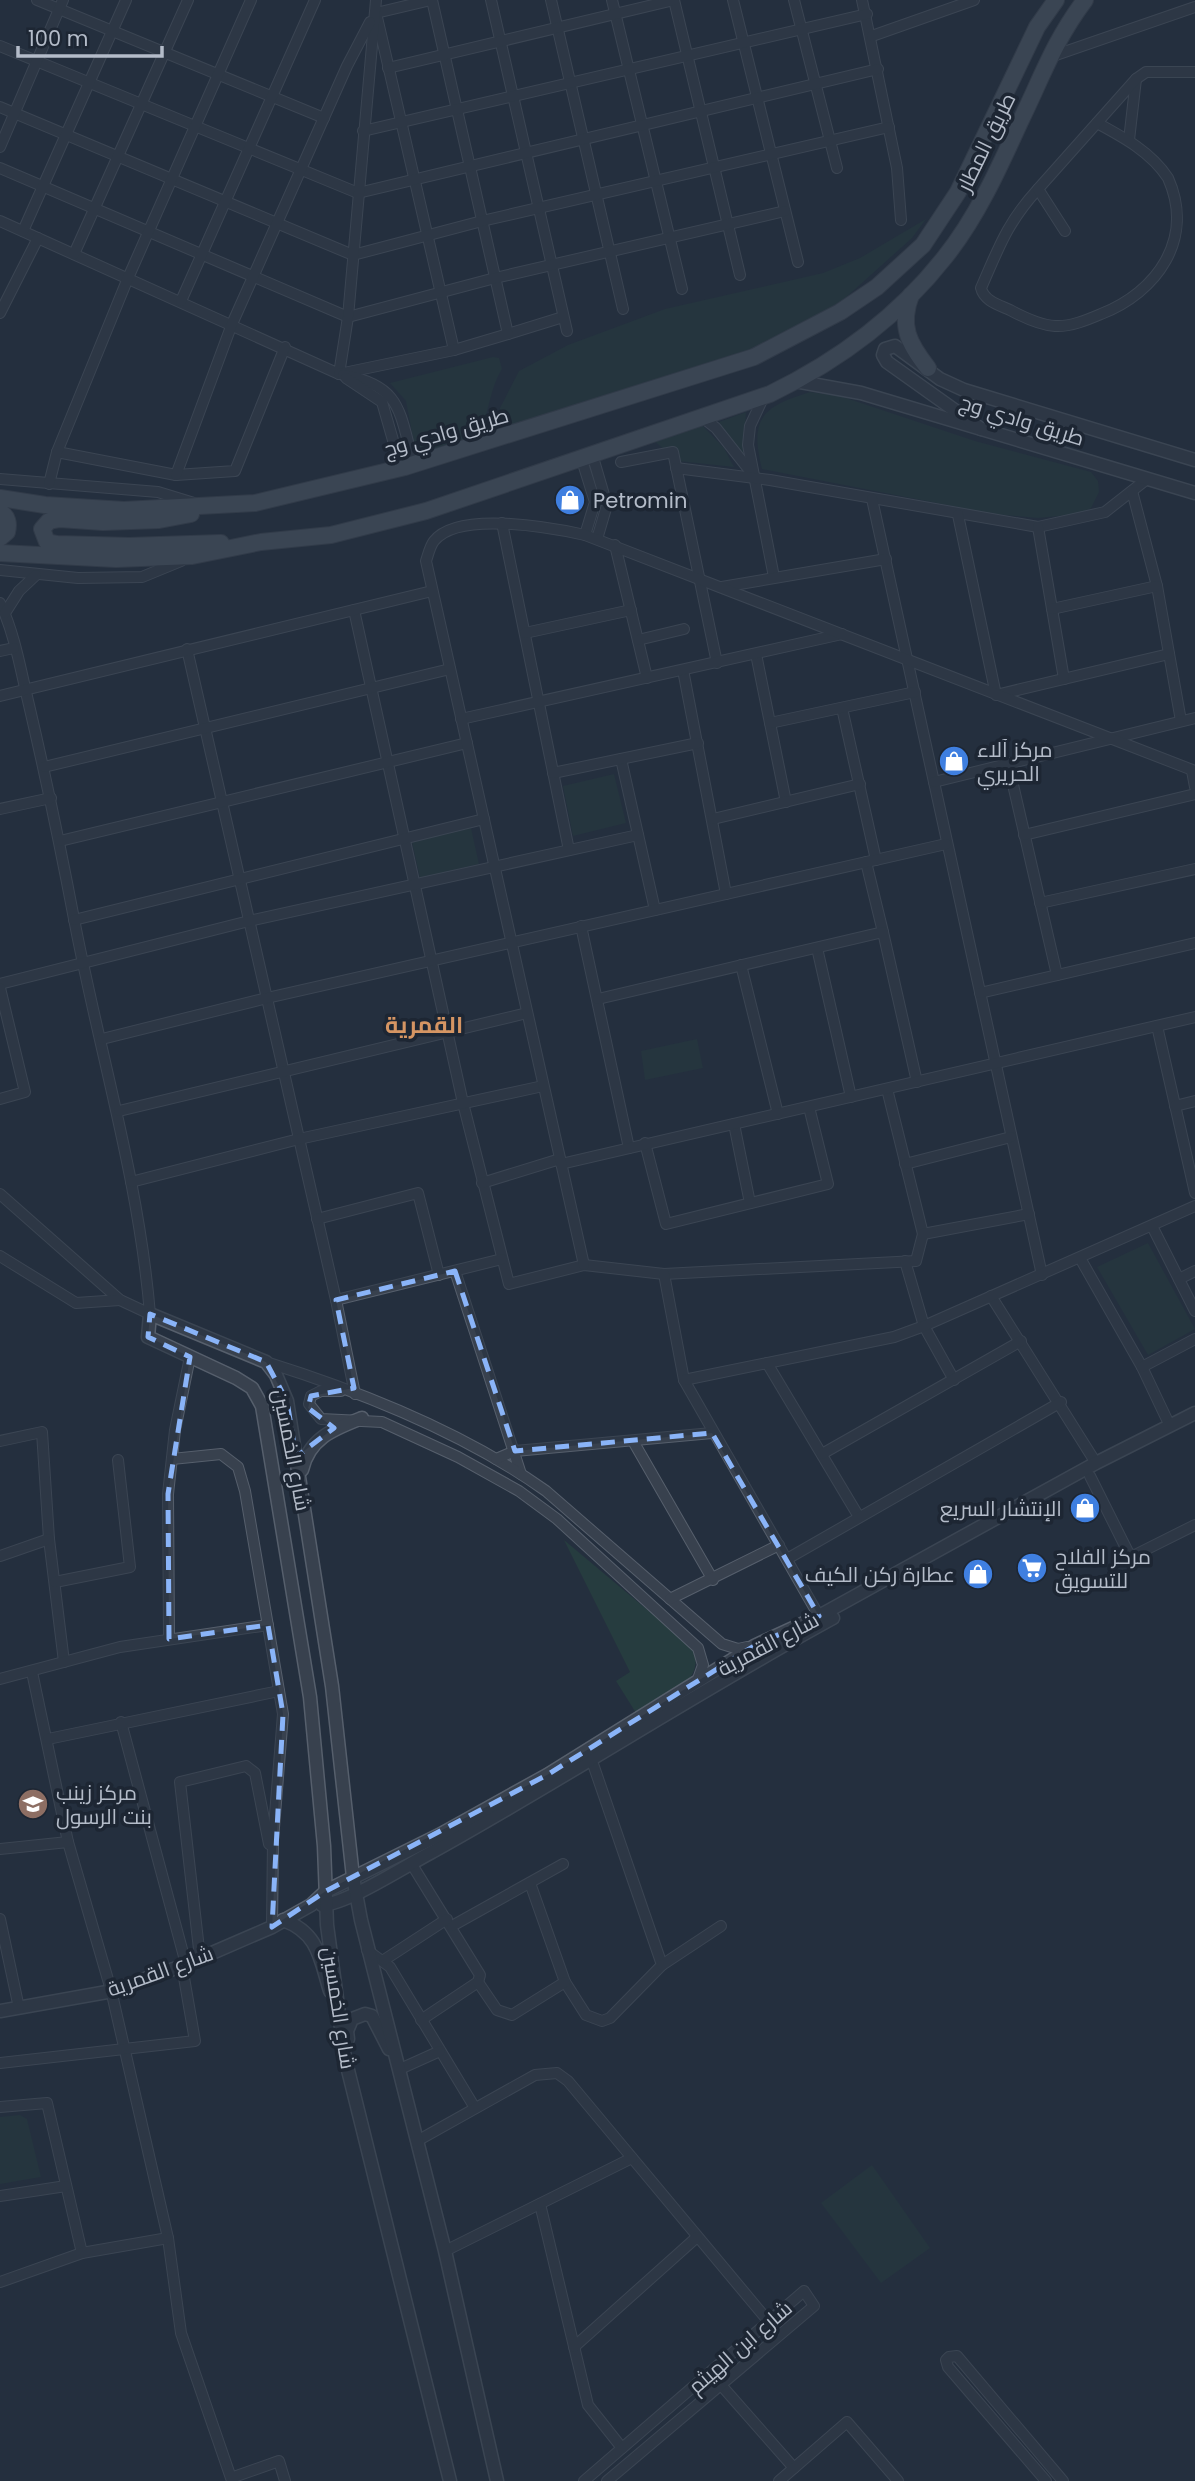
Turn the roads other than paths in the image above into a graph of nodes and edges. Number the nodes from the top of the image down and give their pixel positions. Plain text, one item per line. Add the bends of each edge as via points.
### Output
1 (37, 0) edge
2 (126, 0) edge
3 (188, 0) edge
4 (251, 0) edge
5 (315, 0) edge
6 (376, 0) edge
7 (432, 0) edge
8 (491, 0) edge
9 (551, 0) edge
10 (612, 0) edge
11 (674, 0) edge
12 (733, 0) edge
13 (794, 0) edge
14 (862, 0) edge
15 (974, 0) edge
16 (1056, 0) edge
17 (1084, 0) edge
18 (61, 5) edge
19 (1195, 7) edge
20 (376, 13) junction
21 (615, 14) junction
22 (867, 14) junction
23 (557, 27) junction
24 (802, 29) junction
25 (112, 31) junction
26 (872, 36) junction
27 (500, 41) junction
28 (743, 43) junction
29 (0, 46) edge
30 (165, 53) junction
31 (444, 55) junction
32 (687, 56) junction
33 (1049, 58) junction
34 (37, 61) junction
35 (388, 68) junction
36 (629, 69) junction
37 (878, 69) junction
38 (1195, 72) edge
39 (218, 75) junction
40 (1136, 79) junction
41 (89, 82) junction
42 (570, 83) junction
43 (815, 84) junction
44 (272, 97) junction
45 (513, 97) junction
46 (757, 98) junction
47 (142, 104) junction
48 (0, 107) edge
49 (457, 110) junction
50 (701, 111) junction
51 (15, 113) junction
52 (324, 118) junction
53 (400, 123) junction
54 (1097, 123) junction
55 (642, 125) junction
56 (195, 126) junction
57 (889, 127) junction
58 (363, 131) junction
59 (66, 135) junction
60 (584, 139) junction
61 (830, 141) junction
62 (1129, 141) junction
63 (0, 147) edge
64 (249, 148) junction
65 (525, 153) junction
66 (771, 155) junction
67 (118, 156) junction
68 (470, 166) junction
69 (0, 168) edge
70 (714, 168) junction
71 (837, 168) dead end
72 (301, 169) junction
73 (171, 179) junction
74 (414, 180) junction
75 (656, 181) junction
76 (43, 186) junction
77 (1038, 189) junction
78 (358, 193) junction
79 (597, 195) junction
80 (225, 202) junction
81 (95, 208) junction
82 (537, 209) junction
83 (785, 211) junction
84 (901, 220) dead end
85 (482, 221) junction
86 (0, 222) edge
87 (277, 223) junction
88 (728, 225) junction
89 (23, 231) junction
90 (148, 231) junction
91 (1065, 231) dead end
92 (427, 236) junction
93 (38, 238) junction
94 (670, 238) junction
95 (610, 252) junction
96 (74, 254) junction
97 (202, 254) junction
98 (353, 255) junction
99 (798, 262) dead end
100 (551, 265) junction
101 (740, 275) dead end
102 (253, 276) junction
103 (128, 278) junction
104 (495, 278) junction
105 (877, 287) joint
106 (682, 289) dead end
107 (440, 293) junction
108 (912, 293) junction
109 (181, 301) junction
110 (623, 309) dead end
111 (0, 313) edge
112 (348, 317) junction
113 (563, 317) junction
114 (232, 324) junction
115 (567, 331) dead end
116 (508, 334) junction
117 (285, 347) junction
118 (454, 350) junction
119 (928, 368) junction
120 (340, 374) junction
121 (795, 381) junction
122 (764, 396) junction
123 (701, 416) junction
124 (981, 429) junction
125 (57, 452) junction
126 (587, 456) junction
127 (1195, 460) edge
128 (621, 462) dead end
129 (408, 466) junction
130 (676, 468) junction
131 (176, 475) junction
132 (755, 478) junction
133 (0, 479) edge
134 (1147, 479) junction
135 (49, 484) junction
136 (1132, 491) junction
137 (1195, 493) edge
138 (0, 498) edge
139 (872, 499) junction
140 (256, 503) junction
141 (202, 505) junction
142 (0, 512) edge
143 (958, 515) junction
144 (502, 523) junction
145 (1038, 527) junction
146 (585, 535) junction
147 (0, 538) edge
148 (597, 539) junction
149 (261, 542) junction
150 (615, 545) junction
151 (0, 553) edge
152 (192, 556) junction
153 (886, 559) junction
154 (0, 570) edge
155 (36, 575) junction
156 (774, 577) junction
157 (699, 578) junction
158 (1157, 586) junction
159 (722, 587) junction
160 (432, 591) junction
161 (2, 608) edge
162 (1052, 608) junction
163 (354, 610) junction
164 (631, 610) junction
165 (684, 629) dead end
166 (525, 633) junction
167 (842, 634) junction
168 (638, 640) junction
169 (14, 648) junction
170 (187, 649) junction
171 (0, 651) edge
172 (756, 654) junction
173 (1169, 654) junction
174 (909, 661) junction
175 (717, 663) junction
176 (450, 668) junction
177 (684, 670) junction
178 (647, 678) junction
179 (1064, 679) junction
180 (371, 688) junction
181 (25, 690) junction
182 (915, 692) junction
183 (996, 695) junction
184 (0, 696) edge
185 (539, 702) junction
186 (842, 708) junction
187 (1195, 718) edge
188 (461, 719) junction
189 (1181, 721) junction
190 (770, 723) junction
191 (205, 728) junction
192 (1108, 738) junction
193 (467, 743) junction
194 (698, 743) junction
195 (621, 759) junction
196 (388, 762) junction
197 (1008, 763) junction
198 (44, 767) junction
199 (1193, 771) edge
200 (553, 773) junction
201 (934, 782) junction
202 (859, 784) junction
203 (1195, 787) edge
204 (1195, 794) edge
205 (51, 798) junction
206 (222, 802) junction
207 (786, 802) junction
208 (0, 809) edge
209 (484, 819) junction
210 (713, 819) junction
211 (638, 835) junction
212 (1024, 835) junction
213 (404, 837) junction
214 (60, 841) junction
215 (946, 844) junction
216 (569, 850) junction
217 (871, 861) junction
218 (495, 869) junction
219 (1195, 869) edge
220 (239, 877) junction
221 (414, 884) junction
222 (726, 894) junction
223 (1040, 902) junction
224 (655, 910) junction
225 (74, 920) junction
226 (249, 921) junction
227 (581, 926) junction
228 (883, 932) junction
229 (511, 943) junction
230 (1195, 943) edge
231 (817, 948) junction
232 (431, 961) junction
233 (83, 963) junction
234 (741, 965) junction
235 (1057, 975) junction
236 (0, 986) edge
237 (980, 993) junction
238 (267, 998) junction
239 (598, 999) junction
240 (527, 1013) junction
241 (1195, 1017) edge
242 (1157, 1026) junction
243 (446, 1031) junction
244 (102, 1039) junction
245 (995, 1063) junction
246 (283, 1070) junction
247 (917, 1082) junction
248 (544, 1086) junction
249 (887, 1088) junction
250 (851, 1097) junction
251 (0, 1099) edge
252 (1195, 1101) edge
253 (463, 1103) junction
254 (1175, 1106) junction
255 (809, 1107) junction
256 (119, 1111) junction
257 (778, 1114) junction
258 (734, 1124) junction
259 (1011, 1137) junction
260 (299, 1139) junction
261 (645, 1143) junction
262 (629, 1148) junction
263 (561, 1162) junction
264 (905, 1164) junction
265 (131, 1182) junction
266 (482, 1183) junction
267 (1195, 1193) edge
268 (0, 1194) edge
269 (750, 1203) junction
270 (1195, 1206) edge
271 (1029, 1213) junction
272 (317, 1219) junction
273 (1152, 1226) junction
274 (923, 1234) junction
275 (0, 1256) edge
276 (1080, 1258) junction
277 (502, 1259) junction
278 (905, 1261) junction
279 (584, 1265) junction
280 (455, 1271) junction
281 (1195, 1271) edge
282 (664, 1274) junction
283 (439, 1275) junction
284 (1042, 1275) junction
285 (1179, 1279) junction
286 (991, 1296) junction
287 (120, 1300) junction
288 (336, 1300) junction
289 (1195, 1311) edge
290 (150, 1314) junction
291 (924, 1326) junction
292 (1195, 1339) edge
293 (1020, 1341) junction
294 (190, 1357) junction
295 (266, 1362) junction
296 (767, 1363) junction
297 (1142, 1367) junction
298 (684, 1380) junction
299 (954, 1380) junction
300 (355, 1394) junction
301 (1061, 1402) junction
302 (1195, 1413) edge
303 (362, 1418) junction
304 (1195, 1422) edge
305 (1170, 1426) junction
306 (712, 1433) junction
307 (0, 1441) edge
308 (633, 1441) junction
309 (515, 1451) junction
310 (822, 1454) junction
311 (172, 1459) junction
312 (496, 1459) junction
313 (118, 1460) dead end
314 (1096, 1463) junction
315 (522, 1474) junction
316 (1090, 1476) junction
317 (300, 1477) junction
318 (859, 1517) junction
319 (1195, 1525) edge
320 (49, 1539) junction
321 (779, 1545) junction
322 (0, 1556) edge
323 (787, 1559) junction
324 (713, 1580) junction
325 (55, 1582) junction
326 (670, 1599) junction
327 (819, 1616) junction
328 (268, 1625) junction
329 (169, 1639) junction
330 (754, 1646) junction
331 (64, 1662) junction
332 (32, 1672) junction
333 (0, 1679) edge
334 (695, 1685) junction
335 (279, 1691) junction
336 (121, 1722) junction
337 (48, 1739) junction
338 (593, 1761) junction
339 (68, 1842) junction
340 (0, 1849) edge
341 (273, 1861) junction
342 (411, 1863) junction
343 (563, 1864) dead end
344 (353, 1877) junction
345 (530, 1883) junction
346 (326, 1891) junction
347 (356, 1893) junction
348 (311, 1905) junction
349 (327, 1905) junction
350 (0, 1922) edge
351 (450, 1922) junction
352 (278, 1923) junction
353 (721, 1926) dead end
354 (368, 1950) junction
355 (200, 1958) junction
356 (384, 1960) junction
357 (184, 1965) junction
358 (663, 1965) junction
359 (478, 1982) junction
360 (565, 1982) junction
361 (111, 1990) junction
362 (19, 2008) junction
363 (0, 2011) edge
364 (421, 2020) junction
365 (340, 2024) junction
366 (125, 2048) junction
367 (440, 2051) junction
368 (0, 2063) edge
369 (402, 2075) junction
370 (354, 2094) junction
371 (0, 2108) edge
372 (475, 2108) junction
373 (417, 2141) junction
374 (632, 2158) junction
375 (66, 2186) junction
376 (0, 2196) edge
377 (540, 2204) junction
378 (697, 2237) junction
379 (168, 2238) junction
380 (445, 2251) junction
381 (82, 2253) junction
382 (0, 2282) edge
383 (769, 2322) junction
384 (574, 2347) junction
385 (721, 2385) junction
386 (622, 2448) junction
387 (794, 2468) junction
388 (609, 2480) edge
389 (285, 2481) edge
390 (450, 2481) edge
391 (497, 2481) edge
392 (584, 2481) edge
393 (779, 2481) edge
394 (898, 2481) edge
395 (1046, 2481) edge
396 (1063, 2481) edge

1 - 18 street
2 - 25 street
3 - 30 street
4 - 39 street
5 - 44 street
6 - 20 street
7 - 20 street
7 - 31 street
8 - 27 street
9 - 23 street
10 - 21 street
11 - 21 street
11 - 32 street
12 - 28 street
13 - 24 street
14 - 22 street
15 - 26 street
16 - 105 main road, طريق المطار via 1037,27 958,192 923,245
17 - 33 main road, طريق المطار
18 - 25 street
18 - 34 street
19 - 33 street
20 - 35 street
20 - 52 street
20 - 58 street
21 - 23 street
21 - 36 street
22 - 24 street
22 - 26 street
23 - 27 street
23 - 42 street
24 - 28 street
24 - 43 street
25 - 30 street
25 - 41 street
26 - 37 street
27 - 31 street
27 - 45 street
28 - 32 street
28 - 46 street
29 - 34 street
30 - 39 street
30 - 47 street
31 - 35 street
31 - 49 street
32 - 36 street
32 - 50 street
33 - 108 main road, طريق المطار via 978,208 946,257
34 - 41 street
34 - 51 street
35 - 53 street
36 - 42 street
36 - 55 street
37 - 43 street
37 - 57 street
38 - 40 street via 1146,72
39 - 44 street
39 - 56 street
40 - 54 street
40 - 62 street
41 - 47 street
41 - 59 street
42 - 45 street
42 - 60 street
43 - 46 street
43 - 61 street
44 - 52 street
44 - 64 street
45 - 49 street
45 - 65 street
46 - 50 street
46 - 66 street
47 - 56 street
47 - 67 street
48 - 51 street
49 - 53 street
49 - 68 street
50 - 55 street
50 - 70 street
51 - 59 street
51 - 63 street
52 - 72 street
53 - 58 street
53 - 74 street
54 - 62 street
54 - 77 street
55 - 60 street
55 - 75 street
56 - 64 street
56 - 73 street
57 - 61 street
57 - 84 street
58 - 78 street
59 - 67 street
59 - 76 street
60 - 65 street
60 - 79 street
61 - 66 street
61 - 71 street
62 - 77 street via 1168,177 1179,200 1182,228 1169,266 1150,288 1123,306 1083,322 1055,326 1029,320 982,294 1010,223
64 - 72 street
64 - 80 street
65 - 68 street
65 - 82 street
66 - 70 street
66 - 83 street
67 - 73 street
67 - 81 street
68 - 74 street
68 - 85 street
69 - 76 street
70 - 75 street
70 - 88 street
72 - 78 street
72 - 87 street
73 - 80 street
73 - 90 street
74 - 78 street
74 - 92 street
75 - 79 street
75 - 94 street
76 - 81 street
76 - 89 street
77 - 91 street
78 - 98 street
79 - 82 street
79 - 95 street
80 - 87 street
80 - 97 street
81 - 90 street
81 - 96 street
82 - 85 street
82 - 100 street
83 - 88 street
83 - 99 street
85 - 92 street
85 - 104 street
86 - 89 street
87 - 98 street
87 - 102 street
88 - 94 street
88 - 101 street
89 - 93 street
90 - 97 street
90 - 103 street
92 - 98 street
92 - 107 street
93 - 96 street
93 - 111 street
94 - 95 street
94 - 106 street
95 - 100 street
95 - 110 street
96 - 103 street
97 - 102 street
97 - 109 street
98 - 112 street
100 - 104 street
100 - 113 street
102 - 112 street
102 - 114 street
103 - 109 street
103 - 125 street
104 - 107 street
104 - 116 street
105 - 129 main road, طريق وادي وج via 754,357
107 - 112 street
107 - 118 street
108 - 119 main road via 906,307 906,331 909,344
108 - 121 main road via 864,338
109 - 114 street
112 - 120 street
113 - 115 street
113 - 116 street
114 - 117 street
114 - 131 street
116 - 118 street
117 - 120 street
117 - 131 street via 235,471
118 - 120 street
119 - 124 street, طريق وادي وج via 895,346 884,352 887,362
119 - 127 street, طريق وادي وج via 964,390
120 - 129 street via 368,379 388,392 396,403
121 - 122 main road
121 - 124 street, طريق وادي وج via 842,388
122 - 123 main road
122 - 132 street via 750,426 748,445
123 - 126 main road
123 - 132 street
124 - 134 street, طريق وادي وج
125 - 131 street
125 - 135 street
126 - 146 street via 595,502
126 - 148 street via 607,505
126 - 149 main road via 415,514 331,535
128 - 130 street via 673,452
129 - 140 main road, طريق وادي وج
130 - 132 street
130 - 157 street
132 - 139 street
132 - 156 street
133 - 135 street
134 - 136 street
134 - 137 street, طريق وادي وج
135 - 141 street via 158,492
136 - 145 street via 1105,512
136 - 158 street
138 - 141 main road, طريق وادي وج via 124,510
139 - 143 street
139 - 153 street
140 - 141 main road, طريق وادي وج
140 - 149 main road via 159,520 60,519 49,521 42,529 47,542 57,544 129,547
142 - 147 main road via 9,526
143 - 145 street
143 - 183 street
144 - 146 street via 542,525
144 - 160 street via 452,530 435,540 426,561
144 - 166 street
145 - 162 street
146 - 148 street
148 - 150 street
149 - 152 main road
150 - 157 street
150 - 164 street
151 - 152 main road via 116,559
152 - 155 street via 142,577
153 - 156 street
153 - 174 street
154 - 155 street
155 - 161 street
156 - 159 street
157 - 159 street
157 - 175 street
158 - 162 street
158 - 173 street
159 - 167 street
160 - 163 street
160 - 176 street
161 - 169 street
162 - 179 street
163 - 170 street
163 - 180 street
164 - 166 street
164 - 168 street
165 - 168 street
166 - 185 street
167 - 172 street
167 - 174 street
168 - 178 street
169 - 171 street
169 - 181 street
170 - 181 street
170 - 191 street
172 - 175 street
172 - 190 street
173 - 179 street
173 - 189 street
174 - 182 street
174 - 183 street
175 - 177 street
176 - 180 street
176 - 188 street
177 - 178 street
177 - 194 street
178 - 185 street
179 - 183 street
180 - 191 street
180 - 196 street
181 - 184 street
181 - 198 street
182 - 186 street
182 - 201 street
183 - 192 street
185 - 188 street
185 - 200 street
186 - 190 street
186 - 202 street
187 - 189 street
188 - 193 street
189 - 192 street
190 - 207 street
191 - 198 street
191 - 206 street
192 - 197 street
192 - 199 street
193 - 196 street
193 - 209 street
194 - 195 street
194 - 210 street
195 - 200 street
195 - 211 street
196 - 206 street
196 - 213 street
197 - 201 street
197 - 212 street
198 - 205 street
199 - 203 street
200 - 216 street
201 - 215 street
202 - 207 street
202 - 217 street
204 - 212 street
205 - 208 street
205 - 214 street
206 - 214 street
206 - 220 street
207 - 210 street
209 - 213 street
209 - 218 street
210 - 222 street
211 - 216 street
211 - 224 street
212 - 223 street
213 - 220 street
213 - 221 street
214 - 225 street
215 - 217 street
215 - 237 street
216 - 218 street
217 - 222 street
217 - 228 street
218 - 221 street
218 - 229 street
219 - 223 street
220 - 225 street
220 - 226 street
221 - 226 street
221 - 232 street
222 - 224 street
223 - 235 street
224 - 227 street
225 - 233 street
226 - 233 street
226 - 238 street
227 - 229 street
227 - 239 street
228 - 231 street
228 - 247 street
229 - 232 street
229 - 240 street
230 - 235 street
231 - 234 street
231 - 250 street
232 - 238 street
232 - 243 street
233 - 236 street
233 - 244 street
234 - 239 street
234 - 257 street
235 - 237 street
236 - 251 street via 25,1091
237 - 245 street
238 - 244 street
238 - 246 street
239 - 262 street
240 - 243 street
240 - 248 street
241 - 242 street
242 - 245 street
242 - 254 street
243 - 246 street
243 - 253 street
244 - 256 street
245 - 247 street
245 - 259 street
246 - 256 street
246 - 260 street
247 - 249 street
248 - 253 street
248 - 263 street
249 - 250 street
249 - 264 street
250 - 255 street
252 - 254 street
253 - 260 street
253 - 266 street
254 - 267 street
255 - 257 street
255 - 269 street via 828,1184
256 - 265 street
257 - 258 street
258 - 261 street
258 - 269 street
259 - 264 street
259 - 271 street
260 - 265 street
260 - 272 street
261 - 262 street
261 - 269 street via 666,1224
262 - 263 street
263 - 266 street
263 - 279 street
264 - 274 street
265 - 290 street
266 - 277 street
268 - 287 street
270 - 273 street
271 - 274 street
271 - 284 street
272 - 283 street via 418,1194
272 - 288 street
273 - 276 street
273 - 285 street
274 - 278 street via 916,1261
275 - 287 street via 76,1303
276 - 284 street
276 - 297 street
277 - 279 street via 509,1284
277 - 280 street
278 - 282 street
278 - 291 street
279 - 282 street
280 - 283 street
280 - 309 street
281 - 285 street
282 - 298 street
283 - 288 street
284 - 286 street
285 - 289 street
286 - 291 street
286 - 293 street
287 - 290 street
288 - 300 street
290 - 294 street, شارع الخمسين via 148,1337
290 - 295 street, شارع الخمسين
291 - 296 street via 894,1337
291 - 299 street
292 - 297 street
293 - 299 street
293 - 301 street
294 - 311 street
294 - 346 street, شارع الخمسين via 252,1388 262,1406 310,1697
295 - 300 street
295 - 317 street, شارع الخمسين via 287,1401
296 - 298 street
296 - 310 street
297 - 305 street
298 - 306 street
299 - 310 street
300 - 303 street via 321,1391 311,1396 309,1404 321,1419
300 - 312 street
301 - 314 street
301 - 318 street
302 - 305 street, شارع القمرية
303 - 317 street via 315,1443 305,1456
303 - 334 street via 382,1422 458,1457 519,1491 556,1520 698,1648 703,1665
304 - 316 street
305 - 314 street, شارع القمرية
306 - 308 street
306 - 321 street
307 - 320 street via 43,1432
308 - 309 street
308 - 324 street
309 - 312 street
309 - 315 street
310 - 318 street
311 - 328 street via 221,1454 238,1467
311 - 329 street
312 - 315 street
313 - 325 street via 130,1567
314 - 327 street, شارع القمرية
315 - 326 street
316 - 319 street via 1129,1554 1145,1551
316 - 338 street via 737,1671
317 - 344 street, شارع الخمسين via 332,1686
318 - 323 street
320 - 322 street
320 - 325 street
321 - 323 street
321 - 324 street
323 - 327 street
324 - 326 street
325 - 331 street
326 - 330 street via 722,1644 738,1649
327 - 330 street, شارع القمرية
328 - 329 street
328 - 335 street
329 - 331 street
330 - 334 street, شارع القمرية
331 - 332 street
332 - 333 street
332 - 337 street
334 - 344 street, شارع القمرية via 547,1776
335 - 336 street
335 - 341 street via 283,1746
336 - 337 street
336 - 357 street
337 - 339 street
338 - 342 street
338 - 358 street
339 - 340 street
339 - 361 street
341 - 352 street
341 - 355 street via 255,1773 250,1768 180,1782
342 - 347 street
342 - 351 street
343 - 345 street
344 - 346 street, شارع القمرية
344 - 347 street, شارع الخمسين
345 - 351 street
345 - 360 street
346 - 348 street, شارع القمرية
346 - 349 street, شارع الخمسين
347 - 349 street
347 - 354 street, شارع الخمسين
348 - 349 street, شارع القمرية
348 - 352 street, شارع القمرية
349 - 365 street, شارع الخمسين
350 - 362 street
351 - 356 street
351 - 359 street via 478,1966
352 - 355 street, شارع القمرية
352 - 365 street via 307,1933 316,1945
353 - 358 street
354 - 356 street
354 - 369 street, شارع الخمسين
355 - 357 street, شارع القمرية
356 - 364 street
357 - 361 street, شارع القمرية
357 - 366 street via 195,2041
358 - 360 street via 619,2012 602,2021 586,2015
359 - 360 street via 497,2010 512,2015
359 - 364 street
361 - 362 street, شارع القمرية
361 - 366 street
362 - 363 street, شارع القمرية
364 - 367 street
365 - 370 street, شارع الخمسين
366 - 368 street
366 - 379 street
367 - 369 street
367 - 372 street
369 - 370 street via 372,2016 357,2016 347,2031
369 - 373 street, شارع الخمسين
370 - 390 street, شارع الخمسين
371 - 375 street via 47,2103
372 - 373 street
372 - 374 street via 535,2075 557,2073
373 - 380 street, شارع الخمسين
374 - 377 street
374 - 378 street
375 - 376 street
375 - 381 street
377 - 380 street
377 - 384 street
378 - 383 street
378 - 384 street
379 - 381 street
379 - 389 street via 181,2333 231,2477 279,2461
380 - 391 street, شارع الخمسين
381 - 382 street
383 - 385 street, شارع ابن الهيثم via 804,2291 814,2306
383 - 386 street, شارع ابن الهيثم
384 - 386 street via 588,2405
385 - 387 street
385 - 388 street, شارع ابن الهيثم
386 - 392 street, شارع ابن الهيثم
387 - 393 street
387 - 394 street via 847,2422
395 - 396 street via 948,2367 949,2357 957,2356

